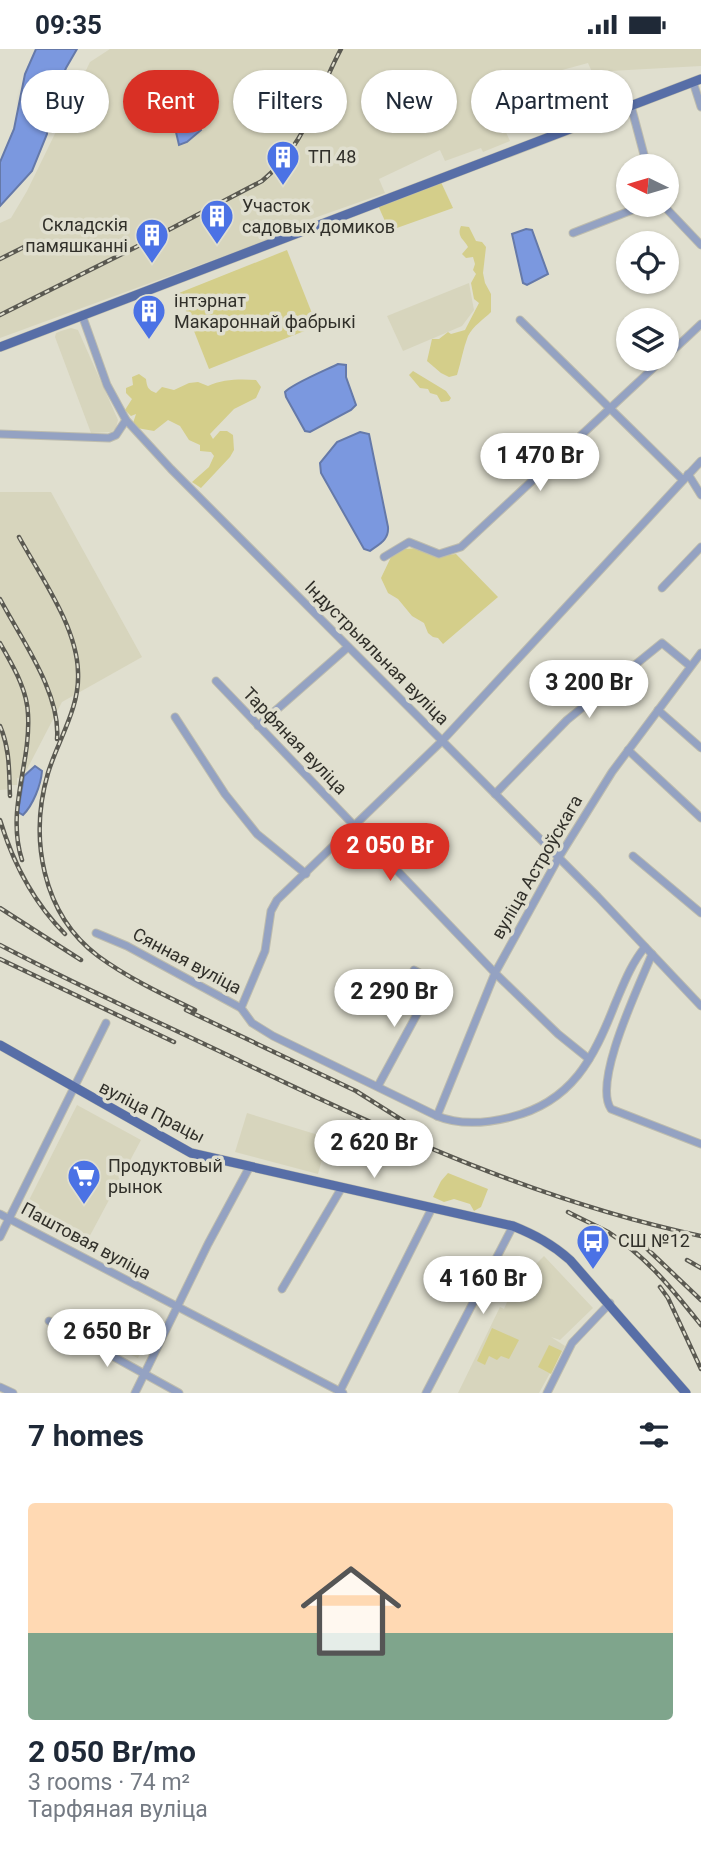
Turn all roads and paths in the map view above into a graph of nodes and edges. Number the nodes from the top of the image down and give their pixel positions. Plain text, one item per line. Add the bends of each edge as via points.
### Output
1 (697, 80) edge
2 (633, 105) edge
3 (701, 107) edge
4 (633, 113) edge
5 (560, 133) edge
6 (645, 154) edge
7 (616, 216) edge
8 (674, 217) edge
9 (573, 233) dead end
10 (701, 245) edge
11 (82, 315) junction
12 (520, 320) dead end
13 (701, 324) edge
14 (679, 344) edge
15 (0, 347) edge
16 (650, 371) edge
17 (611, 407) junction
18 (126, 420) junction
19 (0, 434) edge
20 (701, 461) edge
21 (685, 477) junction
22 (701, 495) edge
23 (701, 547) edge
24 (384, 557) dead end
25 (662, 588) dead end
26 (348, 647) junction
27 (701, 653) edge
28 (695, 664) edge
29 (216, 681) dead end
30 (659, 710) junction
31 (175, 717) dead end
32 (258, 726) junction
33 (442, 741) junction
34 (701, 748) edge
35 (628, 750) junction
36 (495, 794) junction
37 (701, 818) edge
38 (355, 826) junction
39 (633, 856) dead end
40 (559, 857) junction
41 (306, 873) junction
42 (701, 913) edge
43 (96, 933) dead end
44 (645, 947) junction
45 (652, 954) junction
46 (414, 970) dead end
47 (495, 973) junction
48 (701, 1006) edge
49 (241, 1007) junction
50 (106, 1023) dead end
51 (0, 1045) edge
52 (589, 1059) junction
53 (378, 1086) junction
54 (74, 1089) junction
55 (437, 1116) junction
56 (701, 1143) edge
57 (249, 1168) junction
58 (341, 1189) junction
59 (432, 1208) junction
60 (0, 1214) edge
61 (9, 1219) junction
62 (513, 1226) junction
63 (0, 1237) edge
64 (282, 1289) dead end
65 (610, 1303) junction
66 (177, 1306) junction
67 (49, 1321) dead end
68 (145, 1374) junction
69 (0, 1387) edge
70 (341, 1392) edge
71 (13, 1393) edge
72 (135, 1393) edge
73 (179, 1393) edge
74 (426, 1393) edge
75 (547, 1393) edge
76 (686, 1393) edge

1 - 2 main road
1 - 3 street
4 - 6 street
5 - 11 main road
7 - 9 street
8 - 10 street
11 - 15 main road
11 - 18 street, Індустрыяльная вуліца via 107,385
12 - 17 street
13 - 14 street
16 - 17 street
17 - 21 street
17 - 24 street via 461,547 439,554 409,542
18 - 19 street via 109,438
18 - 26 street, Індустрыяльная вуліца
20 - 21 street
21 - 22 street
21 - 33 street
23 - 25 street
26 - 32 street
26 - 33 street, Індустрыяльная вуліца
27 - 28 street, вуліца Астроўскага
28 - 30 street, вуліца Астроўскага
28 - 36 street via 662,643 567,720
29 - 32 street, Тарфяная вуліца
30 - 34 street
30 - 35 street, вуліца Астроўскага
31 - 41 street via 257,834
32 - 38 street, Тарфяная вуліца
33 - 36 street, Індустрыяльная вуліца
33 - 38 street
35 - 37 street
35 - 40 street, вуліца Астроўскага
36 - 40 street, Індустрыяльная вуліца
38 - 41 street
38 - 47 street, Тарфяная вуліца
39 - 42 street
40 - 44 street, Індустрыяльная вуліца
40 - 47 street, вуліца Астроўскага
41 - 49 street via 271,911 265,951
43 - 49 street, Сянная вуліца
44 - 45 street, Індустрыяльная вуліца
44 - 52 street, Сянная вуліца via 634,961
45 - 48 street, Індустрыяльная вуліца
45 - 56 street via 607,1072 607,1102 611,1109
46 - 53 street via 435,981
47 - 52 street, Тарфяная вуліца
47 - 55 street, вуліца Астроўскага
49 - 53 street, Сянная вуліца via 253,1023 273,1036
50 - 54 street
51 - 54 main road, вуліца Працы
52 - 55 street, Сянная вуліца via 562,1094 530,1111 483,1122
53 - 55 street, Сянная вуліца
54 - 57 main road, вуліца Працы via 191,1153
54 - 61 street
57 - 58 main road, вуліца Працы
57 - 66 street
58 - 59 main road, вуліца Працы
58 - 64 street
59 - 62 main road, вуліца Працы
59 - 70 street
60 - 61 street, Паштовая вуліца
61 - 63 street
61 - 66 street, Паштовая вуліца
62 - 65 main road, вуліца Працы via 552,1244
62 - 74 street
65 - 75 street via 572,1343
65 - 76 main road, вуліца Працы
66 - 68 street
66 - 70 street, Паштовая вуліца
67 - 68 street
68 - 72 street
68 - 73 street
69 - 71 street

